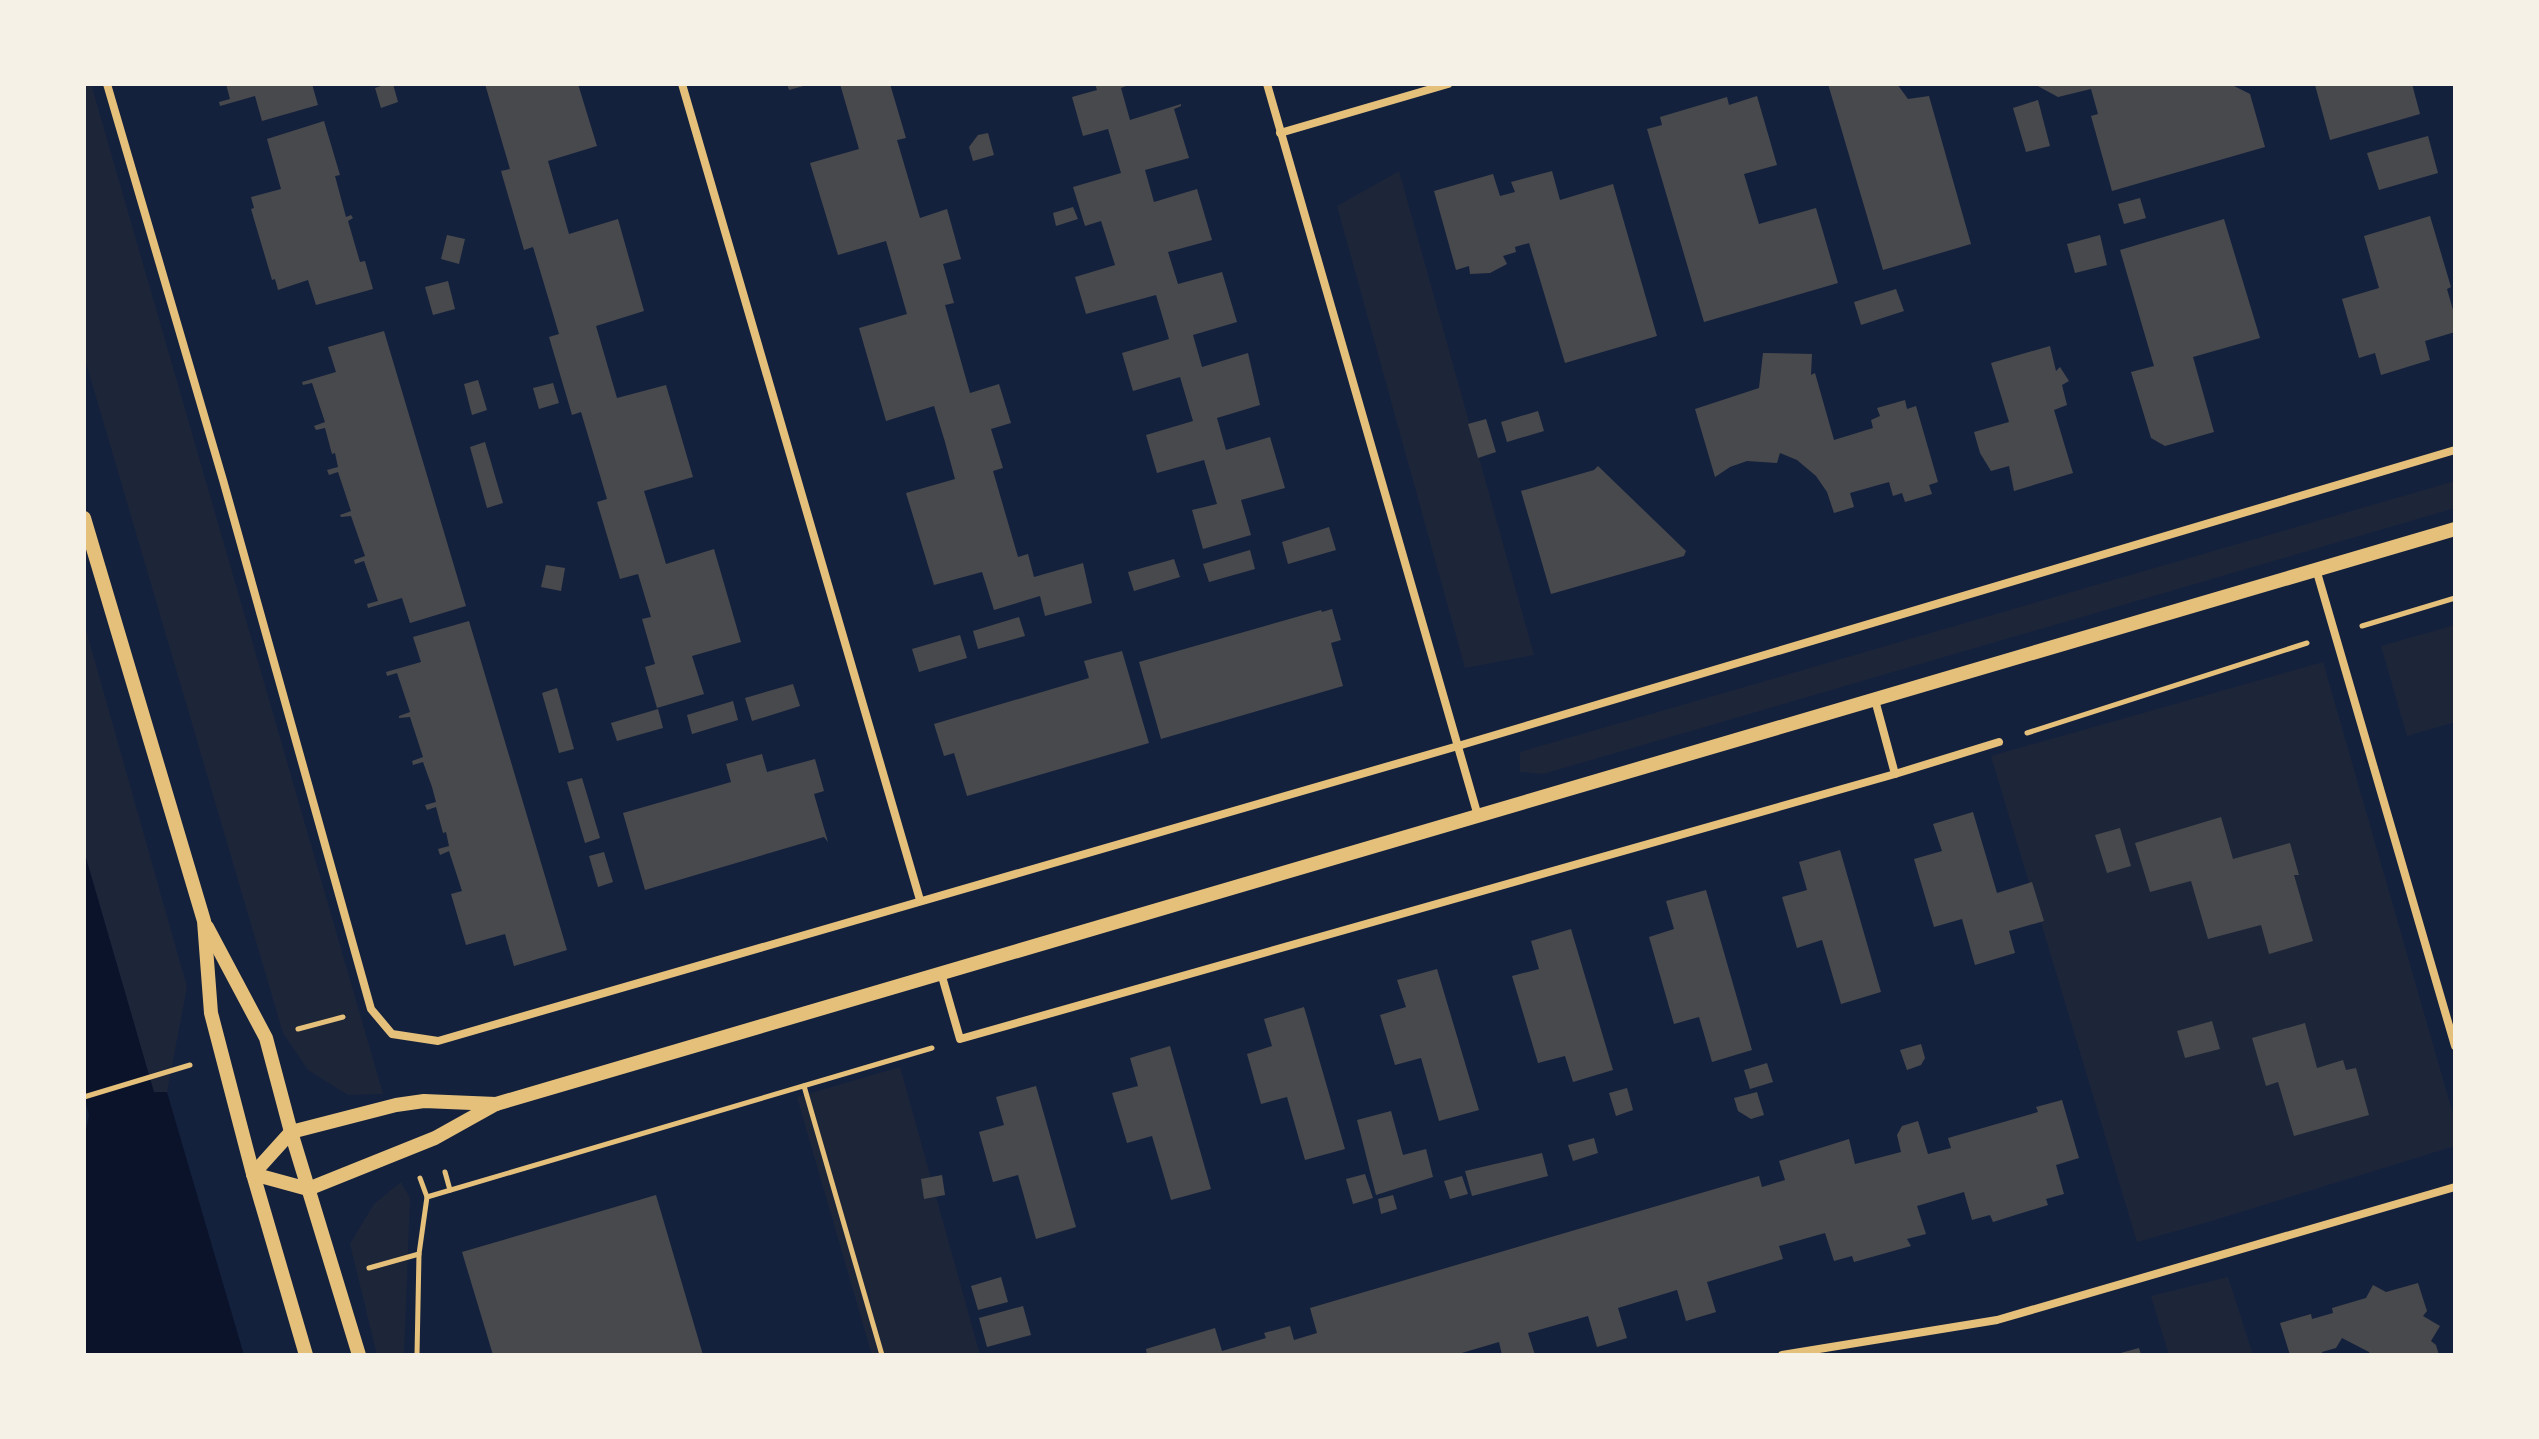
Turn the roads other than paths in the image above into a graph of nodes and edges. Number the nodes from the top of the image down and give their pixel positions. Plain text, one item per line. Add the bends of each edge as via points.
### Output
1 (107, 84) edge
2 (682, 84) edge
3 (1267, 84) edge
4 (1448, 84) edge
5 (1280, 133) junction
6 (2455, 450) edge
7 (84, 518) edge
8 (2455, 529) edge
9 (2316, 569) junction
10 (1875, 700) junction
11 (1999, 742) road end
12 (1458, 746) junction
13 (1895, 774) junction
14 (1478, 816) junction
15 (920, 900) junction
16 (204, 921) junction
17 (941, 972) junction
18 (2455, 995) edge
19 (2442, 999) junction
20 (2455, 1046) edge
21 (496, 1104) junction
22 (291, 1132) junction
23 (253, 1174) junction
24 (2455, 1187) edge
25 (308, 1189) junction
26 (306, 1355) edge
27 (359, 1355) edge
28 (1782, 1355) edge

1 - 15 street via 371,1009 392,1034 438,1041
2 - 15 street
3 - 5 street
4 - 5 street
5 - 12 street
6 - 12 street
7 - 16 street
8 - 9 street
9 - 10 street
9 - 19 street
10 - 13 street
10 - 14 street
11 - 13 street
12 - 14 street
12 - 15 street
13 - 17 street via 960,1039
14 - 17 street
16 - 22 street via 266,1038
16 - 23 street via 211,1013
17 - 21 street
18 - 19 street
19 - 20 street
21 - 22 street via 424,1101
21 - 25 street via 410,1149
22 - 23 street
22 - 25 street
23 - 25 street
23 - 26 street
24 - 28 street via 1997,1320
25 - 27 street

